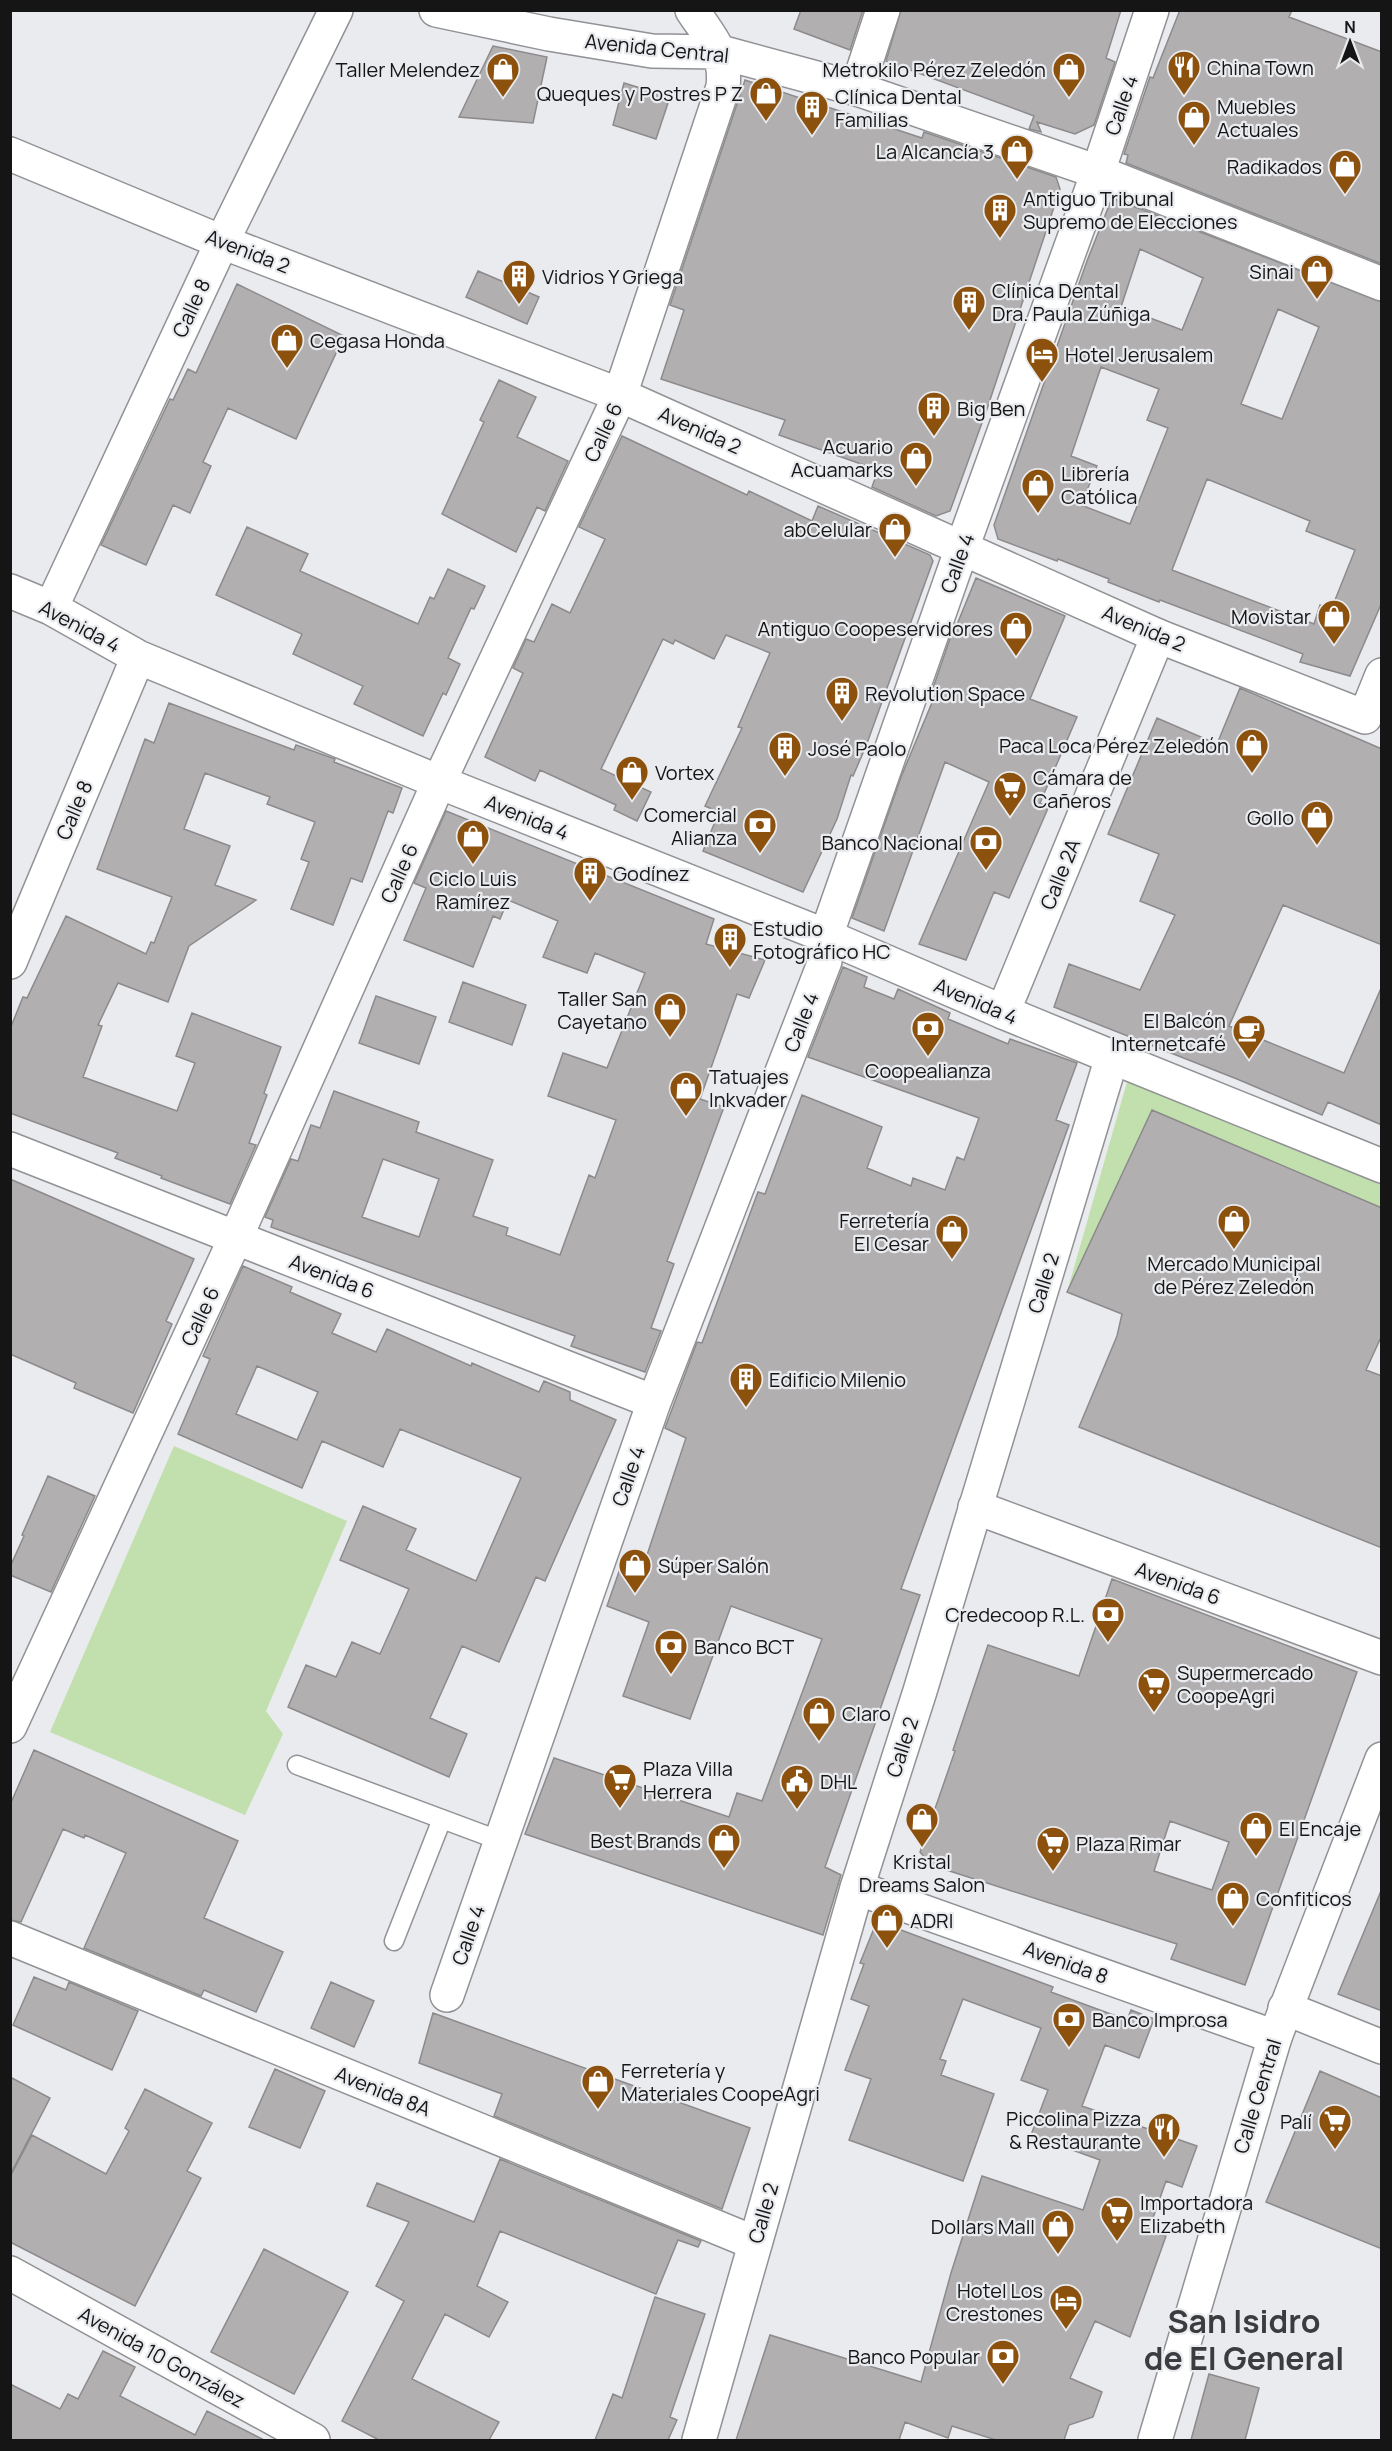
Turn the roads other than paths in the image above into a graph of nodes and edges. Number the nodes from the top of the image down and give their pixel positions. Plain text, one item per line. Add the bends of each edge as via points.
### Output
1 (336, 10) edge
2 (436, 10) edge
3 (692, 10) edge
4 (883, 10) edge
5 (1152, 10) edge
6 (720, 52) junction
7 (857, 89) junction
8 (10, 154) edge
9 (1098, 172) junction
10 (222, 242) junction
11 (1382, 284) edge
12 (620, 395) junction
13 (962, 548) junction
14 (10, 591) edge
15 (51, 608) junction
16 (1158, 636) junction
17 (138, 657) junction
18 (1382, 675) edge
19 (1373, 721) edge
20 (439, 782) junction
21 (826, 936) junction
22 (10, 962) edge
23 (1002, 1012) junction
24 (1112, 1057) junction
25 (10, 1149) edge
26 (1382, 1166) edge
27 (236, 1239) junction
28 (654, 1402) junction
29 (975, 1507) junction
30 (1382, 1658) edge
31 (10, 1726) edge
32 (1382, 1759) edge
33 (297, 1765) dead end
34 (442, 1819) junction
35 (501, 1841) junction
36 (856, 1888) junction
37 (10, 1938) edge
38 (394, 1941) dead end
39 (447, 1995) dead end
40 (1280, 2022) junction
41 (1382, 2047) edge
42 (755, 2243) junction
43 (10, 2272) edge
44 (313, 2440) edge
45 (699, 2440) edge
46 (1155, 2440) edge

1 - 10 street, Calle 8
2 - 6 street, Avenida Central via 652,51
3 - 6 street, Calle 6
4 - 7 street
5 - 9 street, Calle 4
6 - 7 street, Avenida Central
6 - 12 street, Calle 6 via 725,70 723,87
7 - 9 street, Avenida Central
8 - 10 street, Avenida 2
9 - 11 street, Avenida Central
9 - 13 street, Calle 4
10 - 12 street, Avenida 2
10 - 15 street, Calle 8
12 - 13 street, Avenida 2
12 - 20 street, Calle 6
13 - 16 street, Avenida 2
13 - 21 street, Calle 4
14 - 15 street, Avenida 4
15 - 17 street, Avenida 4
16 - 19 street, Avenida 2
16 - 23 street, Calle 2A
17 - 20 street, Avenida 4
17 - 22 street, Calle 8
18 - 19 street
20 - 21 street, Avenida 4
20 - 27 street, Calle 6
21 - 23 street, Avenida 4
21 - 28 street, Calle 4 via 825,961
23 - 24 street, Avenida 4
24 - 26 street, Avenida 4
24 - 29 street, Calle 2
25 - 27 street, Avenida 6
27 - 28 street, Avenida 6
27 - 31 street, Calle 6
28 - 35 street, Calle 4
29 - 30 street, Avenida 6
29 - 36 street, Calle 2
32 - 40 street, Calle Central
33 - 34 lane
34 - 35 lane
34 - 38 lane
35 - 39 street, Calle 4
36 - 40 street, Avenida 8
36 - 42 street, Calle 2
37 - 42 street, Avenida 8A
40 - 41 street, Avenida 8
40 - 46 street, Calle Central
42 - 45 street, Calle 2
43 - 44 street, Avenida 10 González

